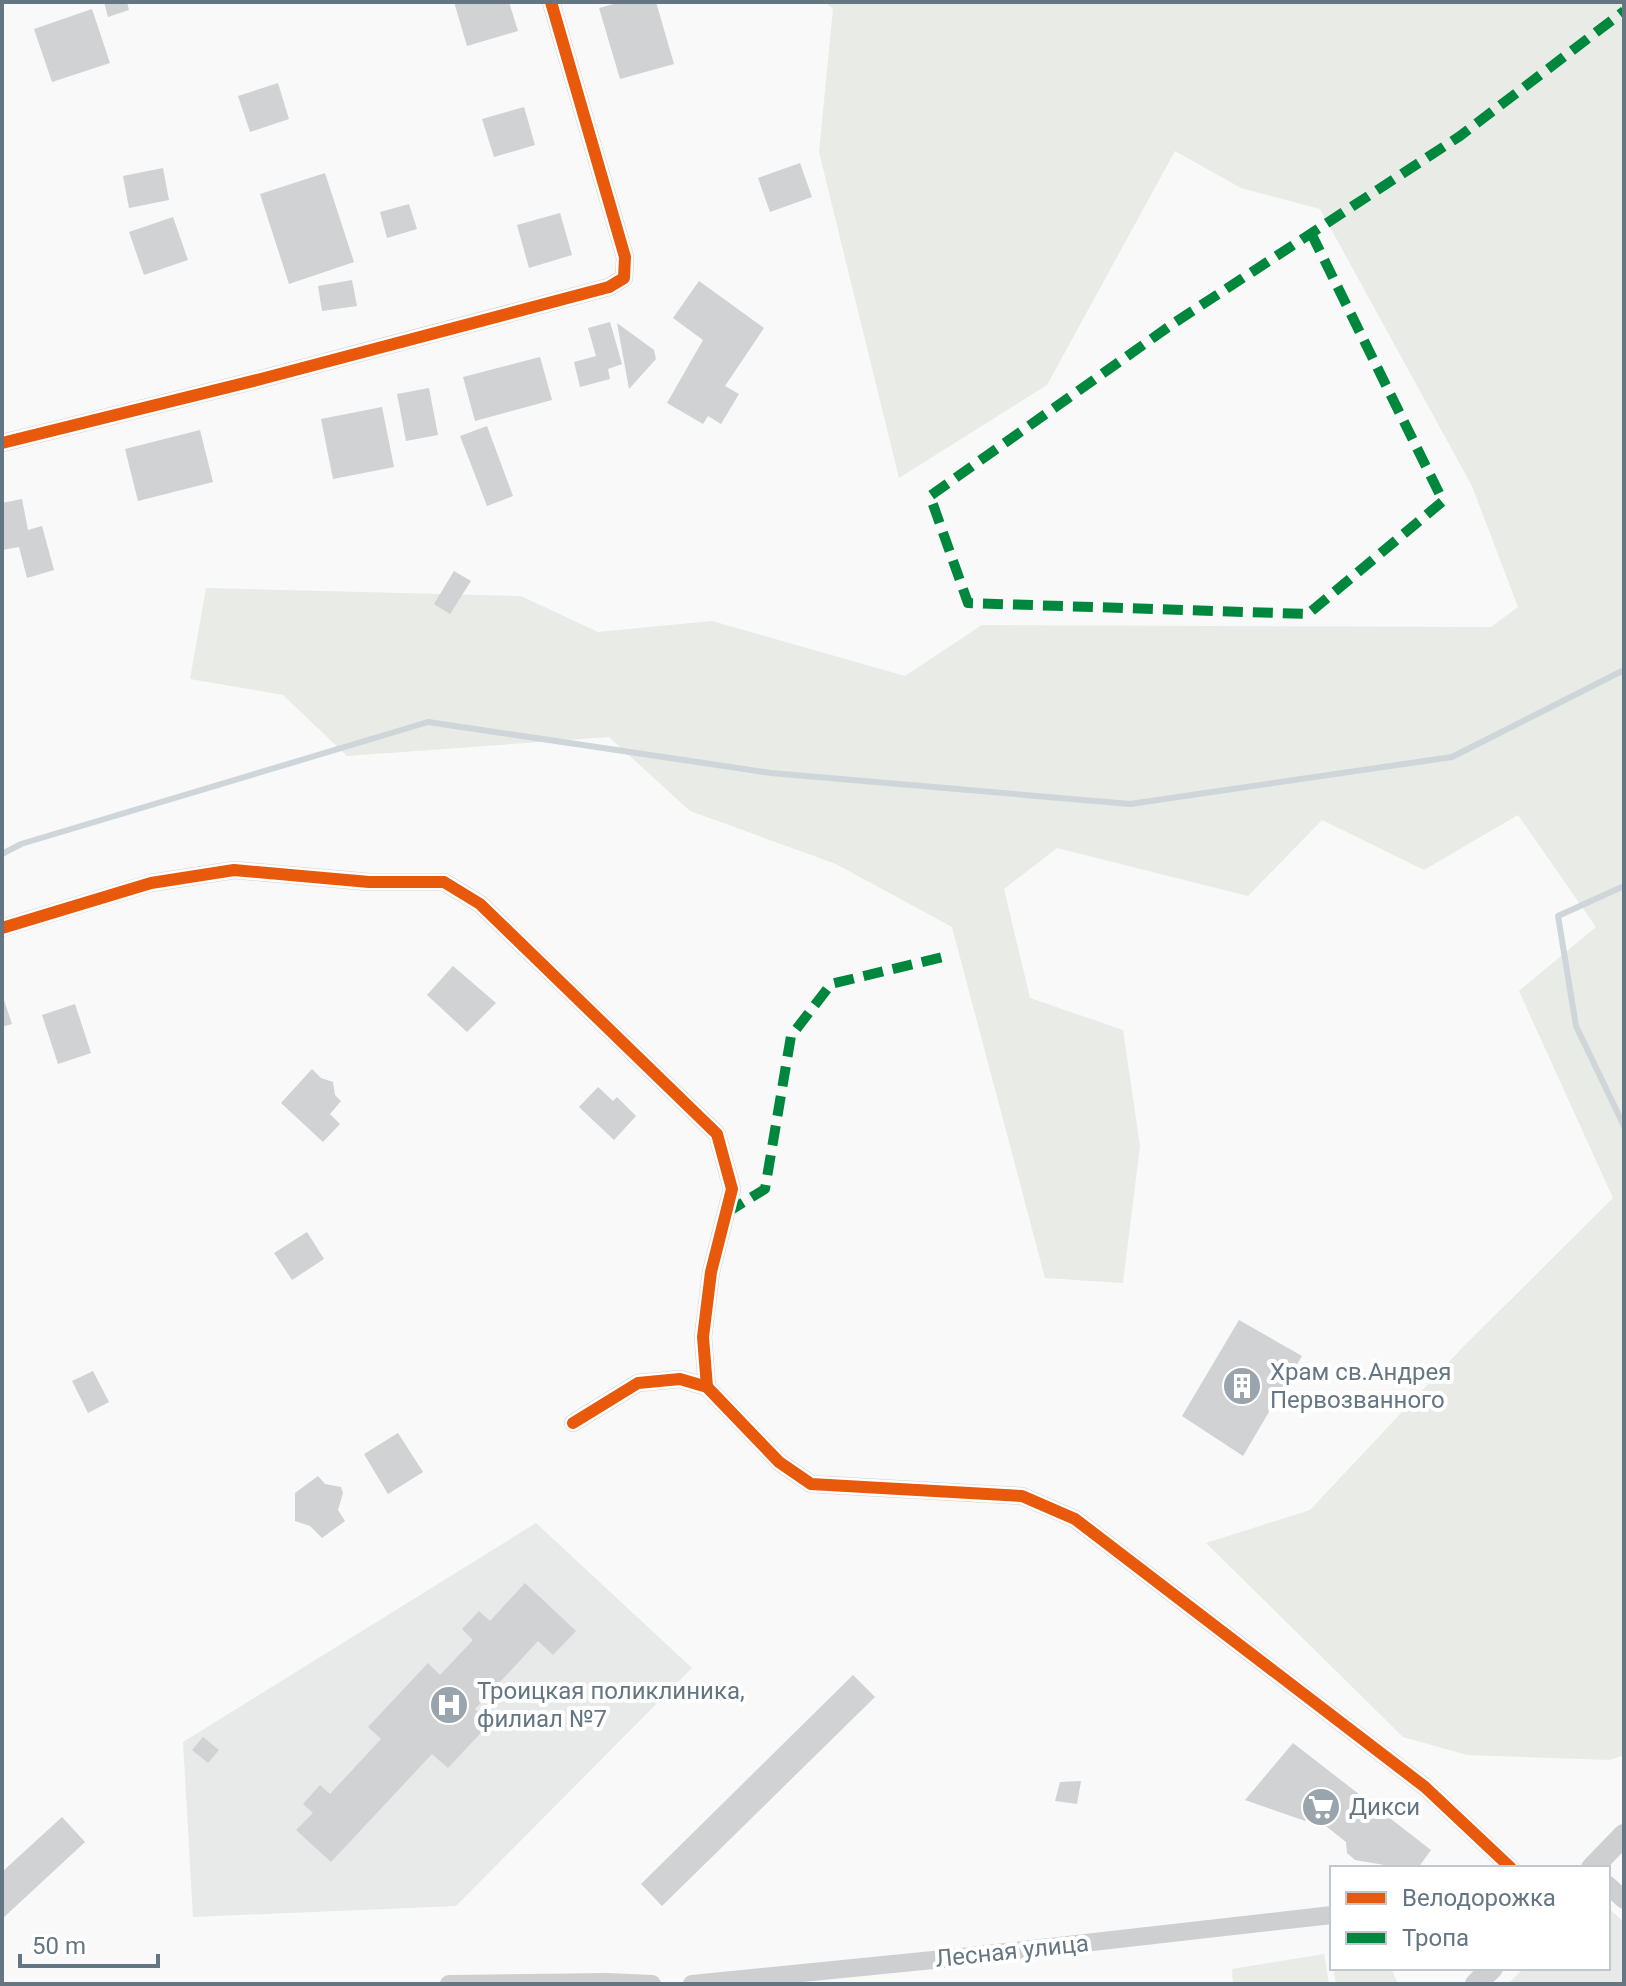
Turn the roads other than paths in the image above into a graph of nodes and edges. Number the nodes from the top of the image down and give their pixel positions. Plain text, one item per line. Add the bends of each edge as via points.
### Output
1 (551, 2) edge
2 (2, 443) edge
3 (2, 928) edge
4 (707, 1387) junction
5 (573, 1423) dead end
6 (1624, 1835) edge
7 (1509, 1866) edge
8 (1594, 1866) edge
9 (1330, 1915) edge
10 (449, 1984) edge
11 (652, 1984) edge
12 (692, 1984) edge

1 - 2 street via 625,257 624,278 609,287
3 - 4 street via 151,883 234,870 369,882 444,882 480,904 717,1134 732,1189 711,1272 703,1337
4 - 5 street via 680,1379 638,1383
4 - 7 street via 779,1462 811,1484 1022,1496 1075,1519 1425,1787
6 - 8 street
9 - 12 street, Лесная улица
10 - 11 street

